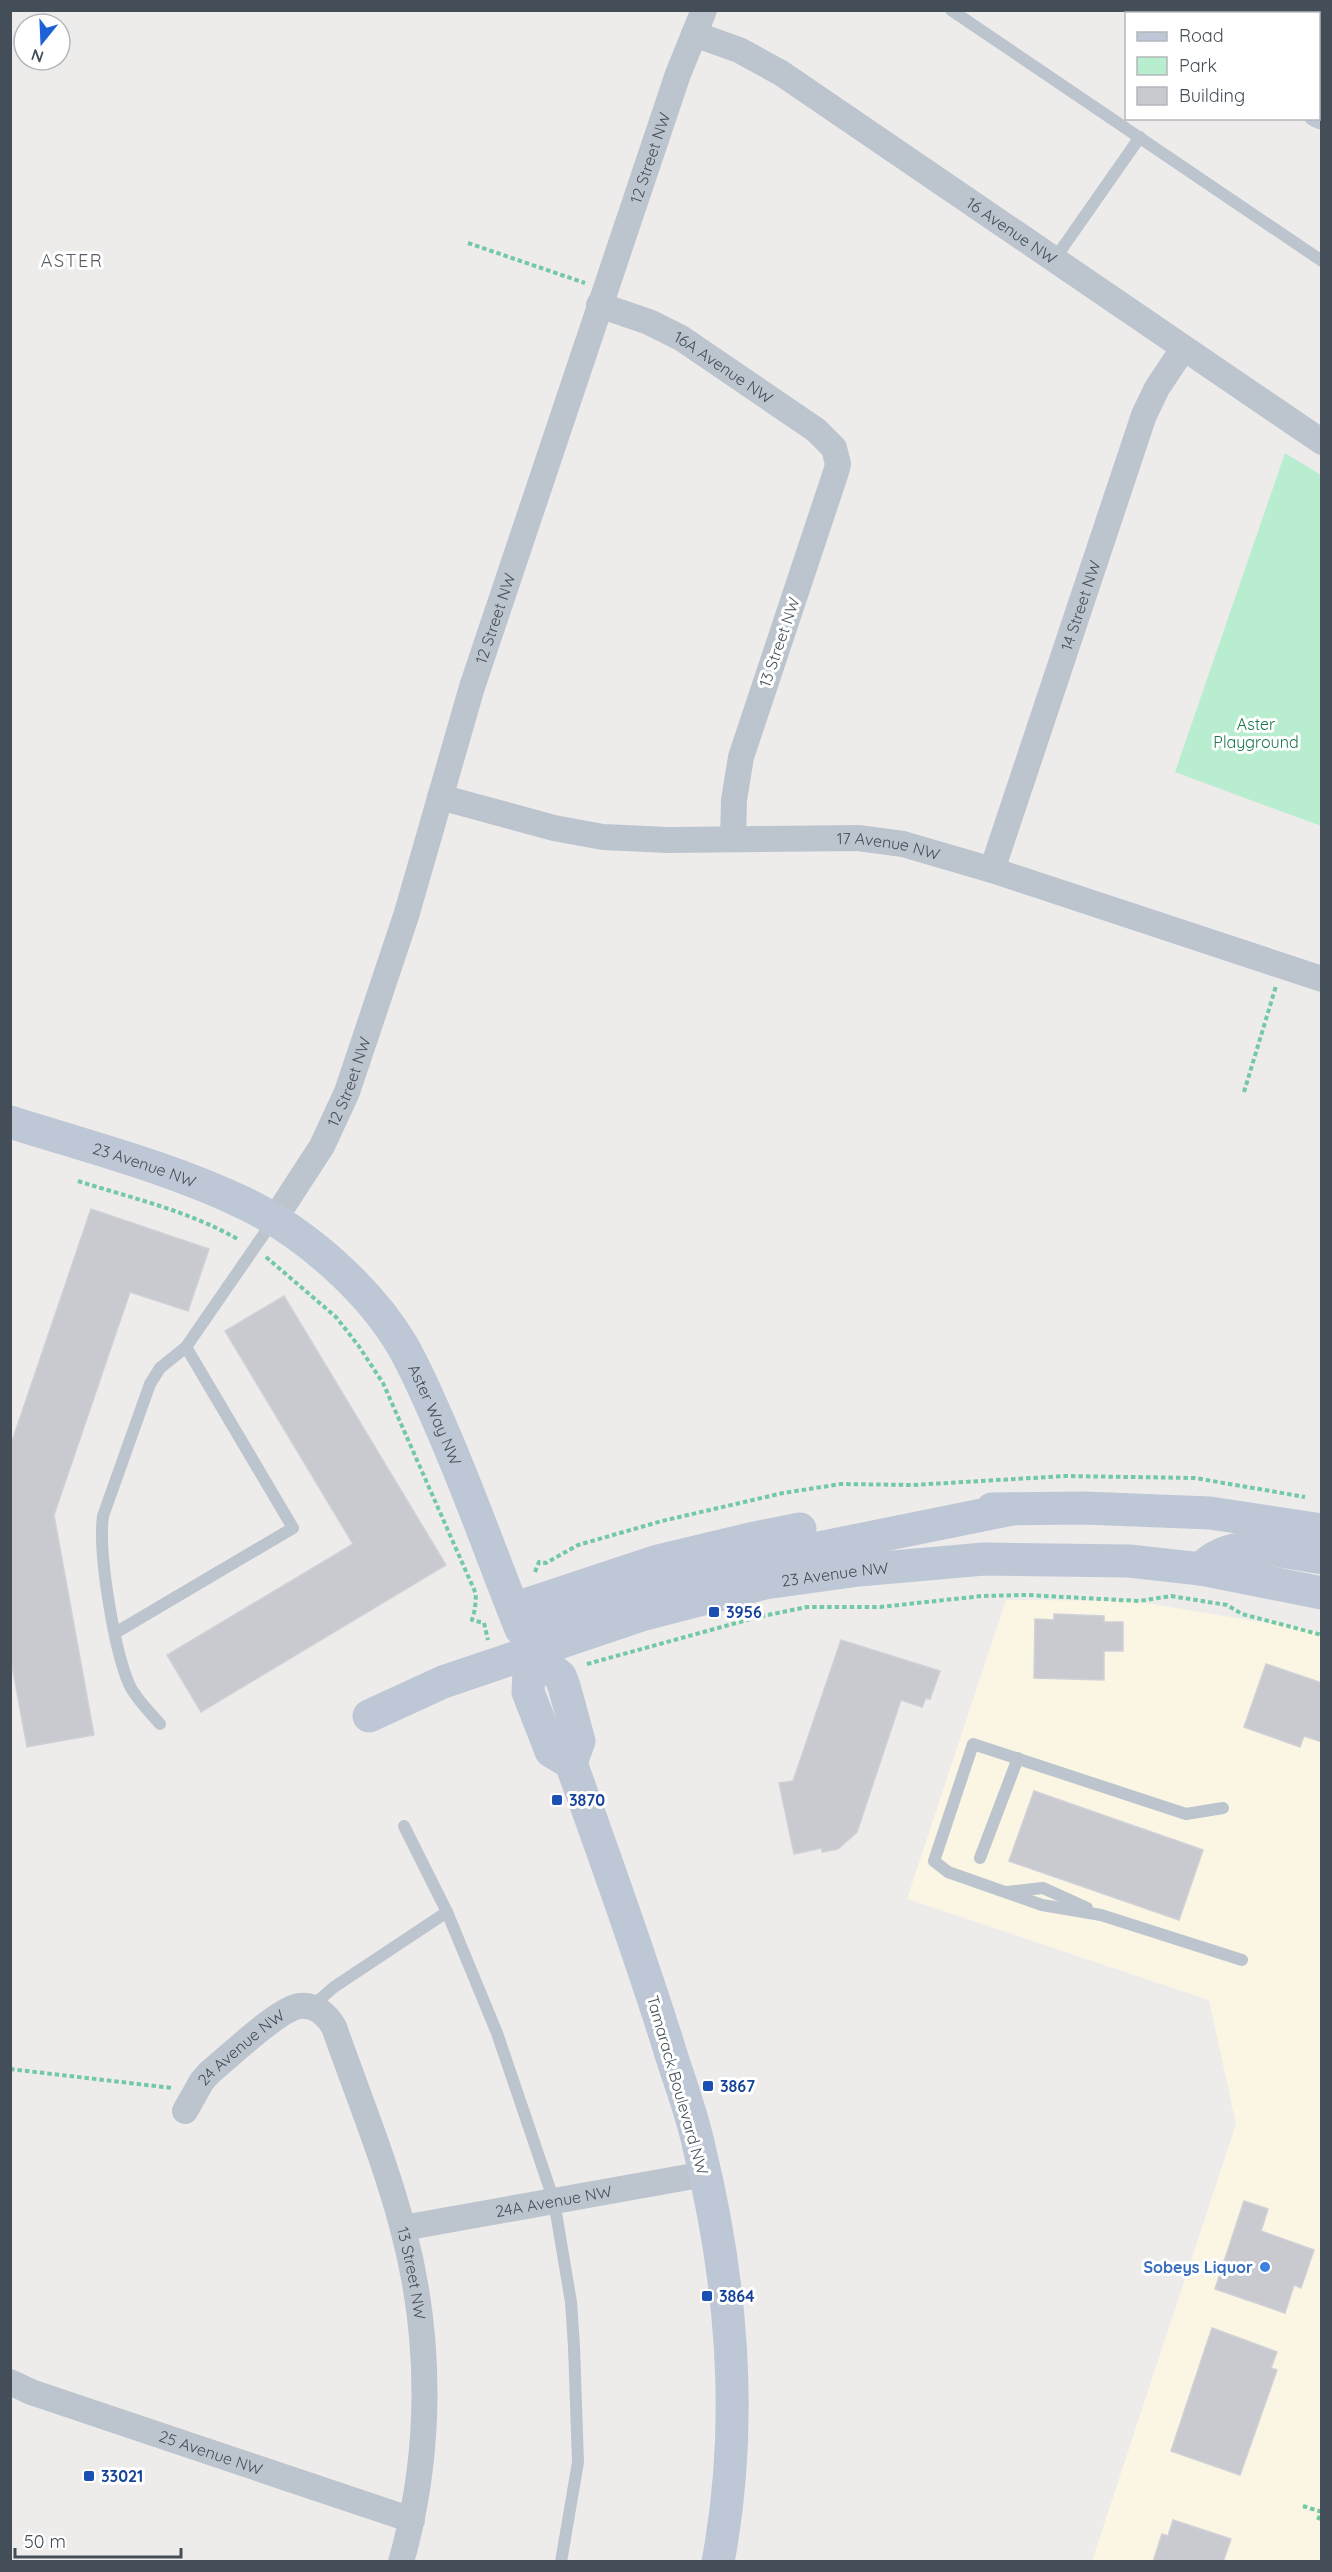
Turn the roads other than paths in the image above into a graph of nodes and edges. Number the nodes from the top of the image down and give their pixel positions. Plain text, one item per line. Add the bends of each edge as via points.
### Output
1 (951, 10) edge
2 (699, 22) edge
3 (1140, 137) junction
4 (1054, 260) junction
5 (1322, 261) edge
6 (594, 295) junction
7 (1183, 349) junction
8 (1322, 442) edge
9 (834, 448) joint
10 (440, 797) junction
11 (733, 838) junction
12 (992, 870) junction
13 (1321, 976) edge
14 (10, 1122) edge
15 (274, 1220) junction
16 (186, 1347) junction
17 (1012, 1509) junction
18 (1322, 1530) edge
19 (1322, 1558) edge
20 (1200, 1569) junction
21 (1322, 1593) edge
22 (513, 1610) junction
23 (115, 1633) junction
24 (530, 1653) junction
25 (369, 1716) dead end
26 (160, 1724) dead end
27 (1018, 1758) junction
28 (1223, 1808) dead end
29 (404, 1826) dead end
30 (980, 1858) dead end
31 (447, 1912) junction
32 (1242, 1960) dead end
33 (311, 2007) junction
34 (191, 2101) road end
35 (705, 2174) junction
36 (554, 2201) junction
37 (403, 2228) junction
38 (10, 2382) edge
39 (412, 2520) junction
40 (401, 2562) edge
41 (561, 2562) edge
42 (718, 2562) edge

1 - 3 lane
2 - 4 street, 16 Avenue NW via 781,73
2 - 6 street, 12 Street NW
3 - 4 lane
3 - 5 lane
4 - 7 street, 16 Avenue NW
6 - 9 street, 16A Avenue NW via 681,338 816,430
6 - 10 street, 12 Street NW
7 - 8 street, 16 Avenue NW
7 - 12 street, 14 Street NW via 1144,415
9 - 11 street, 13 Street NW via 836,472 741,757
10 - 11 street, 17 Avenue NW via 603,837
10 - 15 street, 12 Street NW via 406,916 347,1092 322,1146
11 - 12 street, 17 Avenue NW via 880,841 932,851
12 - 13 street, 17 Avenue NW
14 - 15 main road, 23 Avenue NW via 189,1180
15 - 16 lane
15 - 22 main road, Aster Way NW via 355,1286 403,1346 452,1452
16 - 23 lane via 160,1368 150,1384 103,1516 101,1535
16 - 23 lane via 293,1528
17 - 18 main road via 1210,1513
17 - 22 main road via 829,1524 750,1539 658,1561
17 - 24 main road via 769,1558 640,1590 574,1612 550,1625
19 - 20 main road via 1238,1548 1217,1556
20 - 21 main road, 23 Avenue NW
20 - 24 main road, 23 Avenue NW via 1129,1561 994,1559 849,1571 765,1583 698,1599
22 - 24 main road, Aster Way NW
23 - 26 lane via 129,1685
24 - 25 main road, 23 Avenue NW via 443,1682
24 - 35 main road, Tamarack Boulevard NW via 560,1676 579,1741 571,1763 661,2019
27 - 28 lane via 1186,1814
27 - 30 lane
27 - 32 lane via 973,1744 934,1861 948,1872 1042,1905 1101,1915
29 - 31 lane
31 - 33 lane via 334,1987
31 - 36 lane via 497,2033
33 - 34 street, 24 Avenue NW via 302,2005 283,2012 210,2072
33 - 37 street, 13 Street NW via 328,2017 334,2027
35 - 36 street, 24A Avenue NW
35 - 42 main road, Tamarack Boulevard NW via 723,2271 730,2337 730,2456
36 - 37 street, 24A Avenue NW
36 - 41 lane via 571,2302 578,2462
37 - 39 street, 13 Street NW via 424,2360 423,2442
38 - 39 street, 25 Avenue NW
39 - 40 street, 13 Street NW

